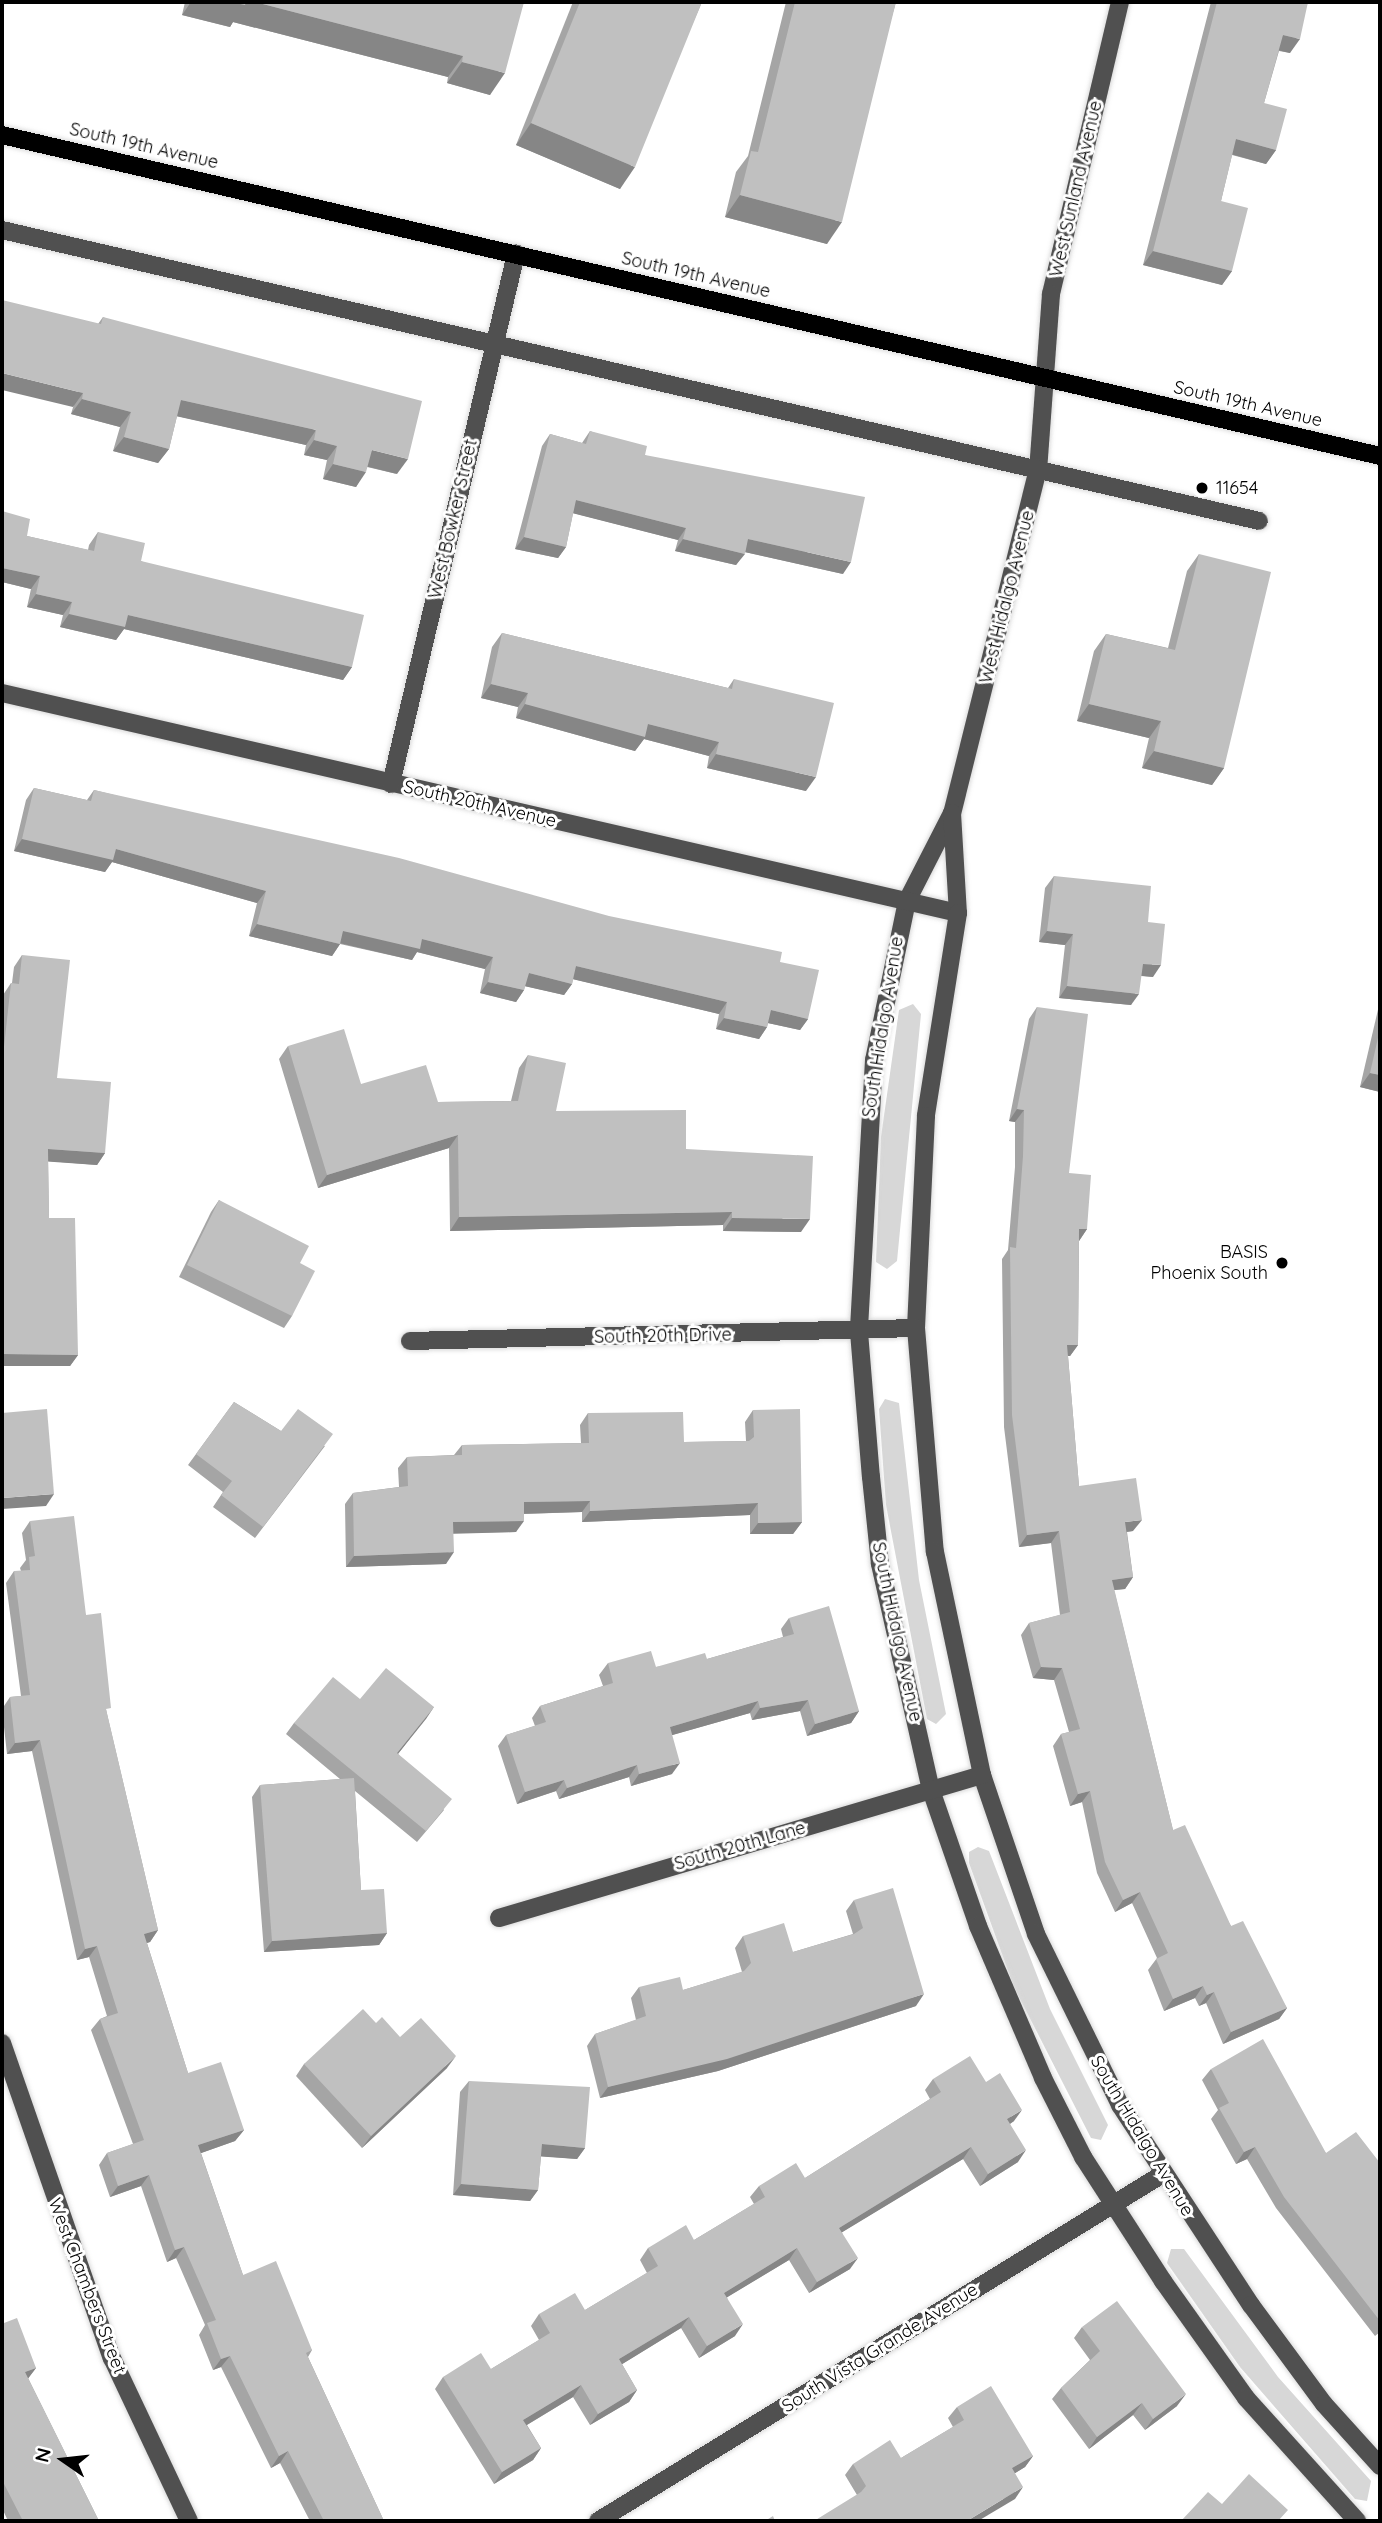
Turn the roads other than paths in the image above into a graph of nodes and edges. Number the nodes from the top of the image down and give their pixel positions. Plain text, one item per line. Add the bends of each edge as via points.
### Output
1 (1120, 2) edge
2 (2, 135) edge
3 (2, 230) edge
4 (516, 254) junction
5 (495, 344) junction
6 (1048, 378) junction
7 (1380, 456) edge
8 (1038, 470) junction
9 (1259, 521) dead end
10 (2, 693) edge
11 (391, 784) junction
12 (952, 813) junction
13 (907, 901) junction
14 (958, 913) junction
15 (916, 1328) junction
16 (859, 1332) junction
17 (410, 1342) dead end
18 (982, 1774) junction
19 (931, 1790) junction
20 (499, 1918) dead end
21 (2, 2043) edge
22 (1161, 2175) junction
23 (1112, 2204) junction
24 (1380, 2466) edge
25 (190, 2521) edge
26 (598, 2521) edge
27 (1357, 2521) edge

1 - 6 street, West Sunland Avenue via 1051,294
2 - 4 main road, South 19th Avenue
3 - 5 street
4 - 5 street, West Bowker Street
4 - 6 main road, South 19th Avenue
5 - 8 street
5 - 11 street, West Bowker Street
6 - 7 main road, South 19th Avenue
6 - 8 street, West Hidalgo Avenue
8 - 9 street
8 - 12 street, West Hidalgo Avenue
10 - 11 street, South 20th Avenue
11 - 13 street, South 20th Avenue
12 - 13 street, South Hidalgo Avenue
12 - 14 street, South Hidalgo Avenue
13 - 14 street, South 20th Avenue
13 - 16 street, South Hidalgo Avenue via 891,962 866,1129
14 - 15 street, South Hidalgo Avenue via 926,1116
15 - 16 street, South 20th Drive
15 - 18 street, South Hidalgo Avenue via 935,1552
16 - 17 street, South 20th Drive
16 - 19 street, South Hidalgo Avenue via 880,1564
18 - 19 street, South 20th Lane
18 - 22 street, South Hidalgo Avenue via 1036,1934 1096,2061
19 - 20 street, South 20th Lane
19 - 23 street, South Hidalgo Avenue via 978,1926 1038,2066
21 - 25 street, West Chambers Street via 111,2358
22 - 23 street, South Vista Grande Avenue
22 - 24 street, South Hidalgo Avenue via 1324,2404
23 - 26 street, South Vista Grande Avenue
23 - 27 street, South Hidalgo Avenue via 1247,2398

